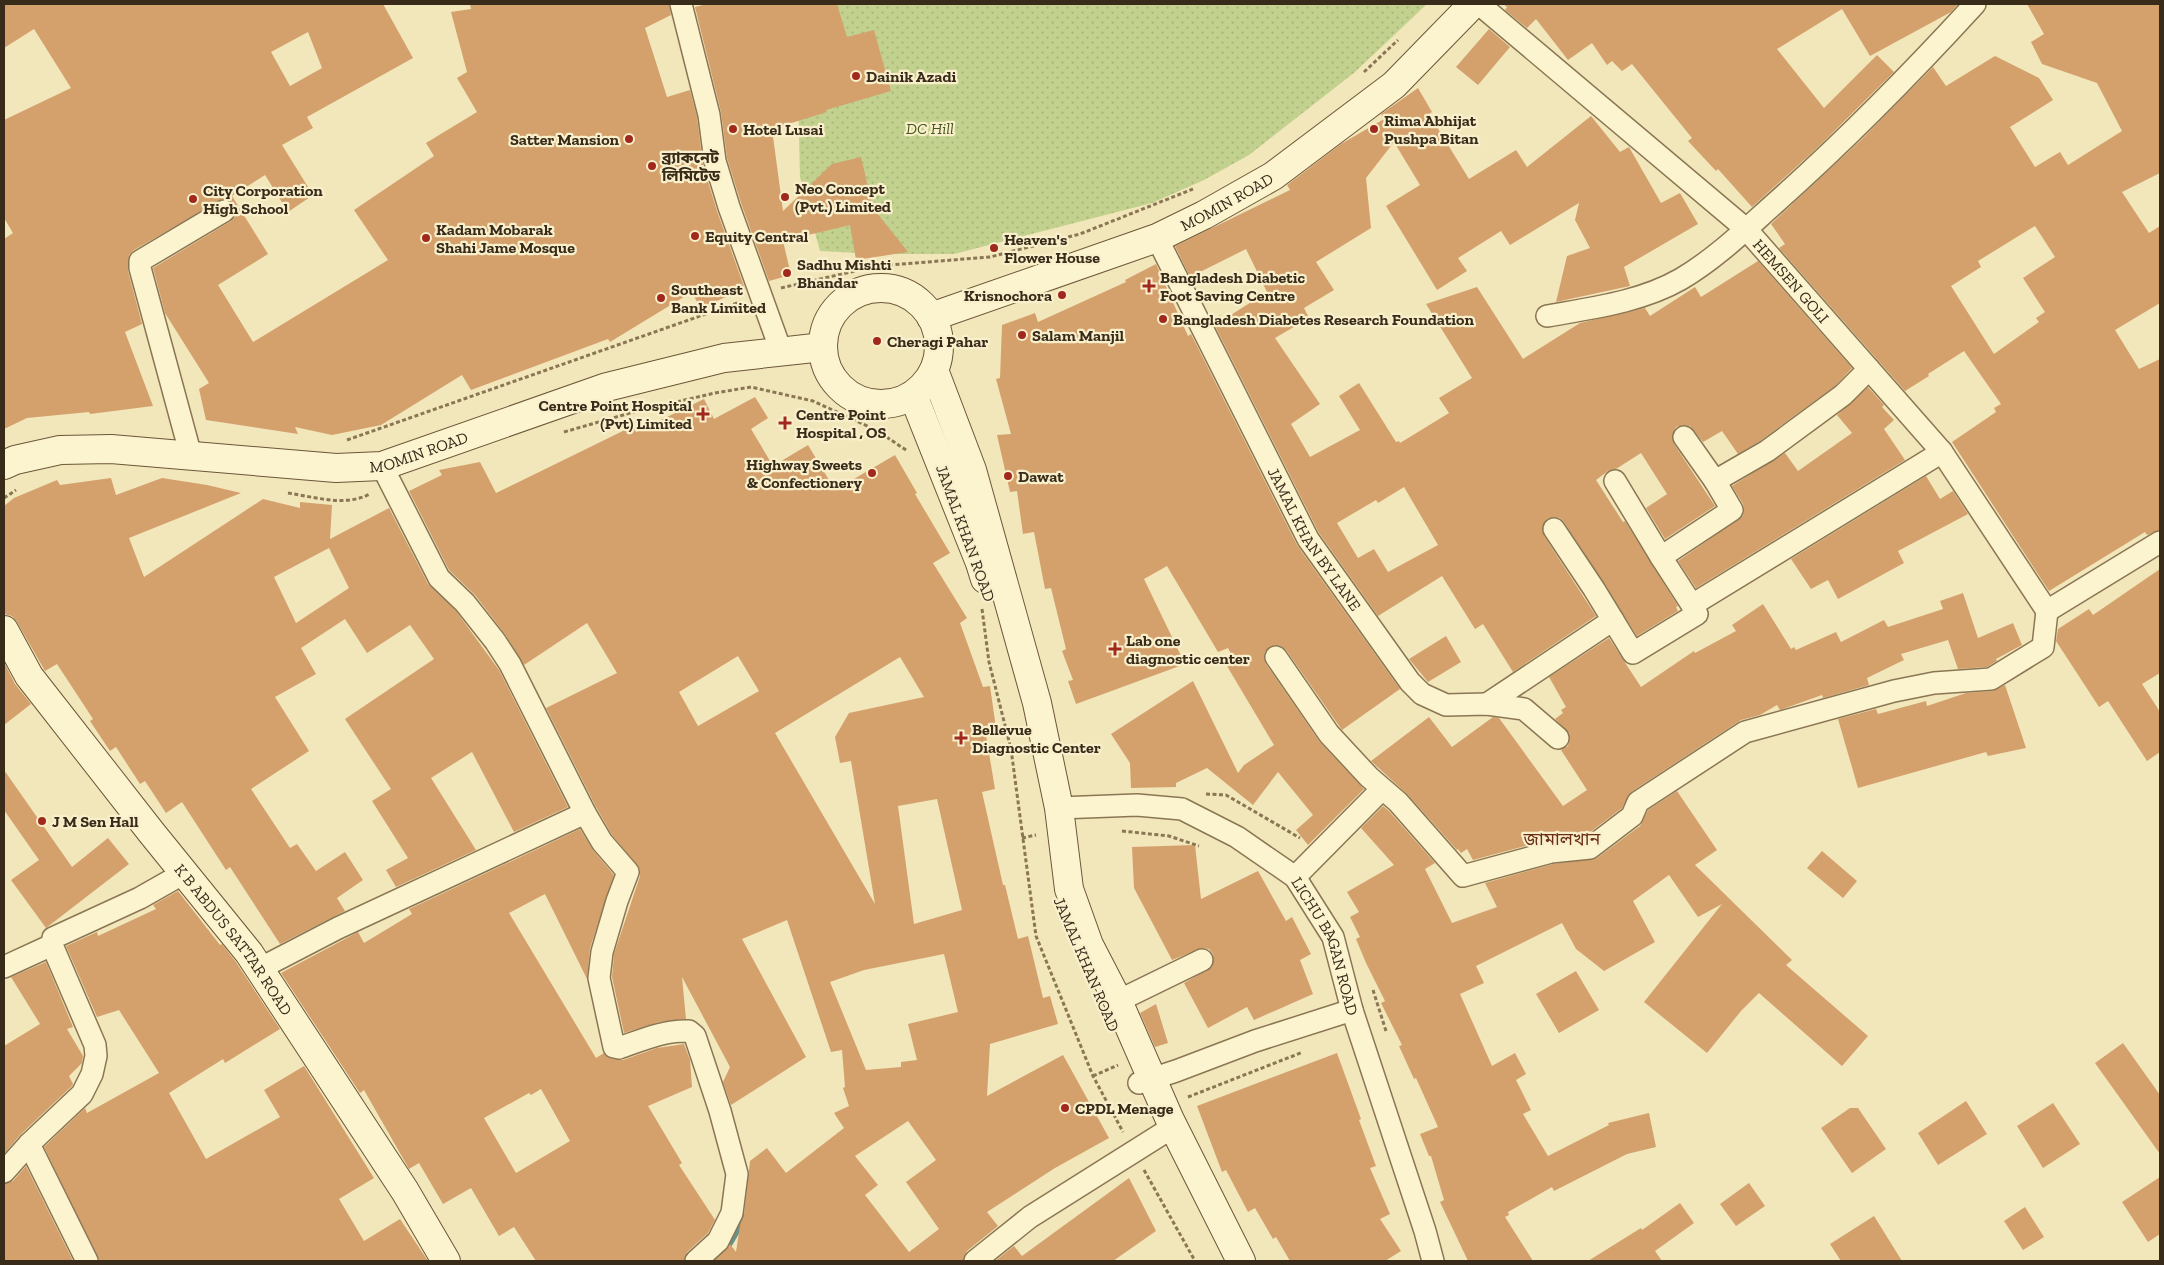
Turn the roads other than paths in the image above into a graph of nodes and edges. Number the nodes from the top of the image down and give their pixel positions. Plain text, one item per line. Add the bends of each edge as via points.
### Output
1 (681, 4) edge
2 (1473, 4) edge
3 (1479, 4) edge
4 (1975, 4) edge
5 (224, 211) dead end
6 (1746, 229) junction
7 (1157, 238) junction
8 (1547, 316) dead end
9 (931, 317) junction
10 (823, 347) junction
11 (781, 351) junction
12 (1869, 369) junction
13 (934, 370) junction
14 (913, 395) junction
15 (1684, 437) dead end
16 (1942, 452) junction
17 (190, 456) junction
18 (4, 464) edge
19 (382, 466) junction
20 (1615, 481) dead end
21 (1715, 481) junction
22 (1554, 529) dead end
23 (2160, 542) edge
24 (1661, 557) junction
25 (1692, 605) junction
26 (2047, 611) junction
27 (1613, 620) junction
28 (4, 630) edge
29 (1276, 657) dead end
30 (1487, 704) junction
31 (1558, 738) dead end
32 (1382, 789) junction
33 (1059, 808) junction
34 (585, 813) junction
35 (184, 872) junction
36 (1295, 877) junction
37 (52, 945) junction
38 (1202, 960) dead end
39 (4, 967) edge
40 (259, 969) junction
41 (1118, 1001) junction
42 (1352, 1010) junction
43 (1146, 1081) junction
44 (1164, 1132) junction
45 (29, 1144) junction
46 (4, 1172) edge
47 (87, 1261) edge
48 (446, 1261) edge
49 (696, 1261) edge
50 (975, 1261) edge
51 (1227, 1261) edge
52 (1241, 1261) edge
53 (1432, 1261) edge

1 - 11 street via 709,115 715,161
2 - 7 main road, MOMIN ROAD via 1394,85 1334,132 1273,176
3 - 6 street, HEMSEN GOLI
4 - 6 street via 1821,163
5 - 17 street via 140,261
6 - 8 street via 1681,279 1629,300
6 - 12 street, HEMSEN GOLI
7 - 9 main road, MOMIN ROAD
7 - 30 street, JAMAL KHAN BY LANE via 1308,539 1398,666 1422,694 1446,705
9 - 10 main road via 922,305 896,290 866,290 852,296 830,318
9 - 13 main road via 938,334 939,353
10 - 11 main road, MOMIN ROAD
10 - 14 main road via 831,376 854,397 884,404
11 - 19 main road, MOMIN ROAD via 724,358 607,386
12 - 16 street, HEMSEN GOLI
12 - 21 street via 1842,395 1767,451
13 - 14 main road
13 - 33 main road via 972,470 1037,703
14 - 43 main road, JAMAL KHAN ROAD via 980,563 1018,694 1040,800 1034,836 1058,902
15 - 21 street
16 - 25 street
16 - 26 street, HEMSEN GOLI
17 - 18 main road, MOMIN ROAD via 112,449 60,450
17 - 19 main road, MOMIN ROAD via 336,468
19 - 34 street via 439,578 465,603 510,664
20 - 24 street
21 - 24 street via 1732,510
22 - 27 street
23 - 26 street
24 - 25 street
25 - 27 street via 1697,614 1632,653
26 - 32 street via 2043,647 1991,679 1934,683 1894,691 1745,732 1638,802 1632,816 1590,848 1551,852 1463,876 1398,802
27 - 30 street
28 - 35 main road, K B ABDUS SATTAR ROAD via 29,676
29 - 32 street via 1329,734
30 - 31 street, JAMAL KHAN BY LANE via 1524,710
32 - 36 street
33 - 36 street, LICHU BAGAN ROAD via 1137,805 1182,809 1237,837
33 - 41 main road via 1069,889 1089,945
34 - 40 street via 338,928
34 - 49 street via 602,842 628,872 602,952 599,978 614,1047 678,1030 689,1031 695,1036 737,1174 732,1213 718,1241
35 - 37 street via 140,898 59,934 53,938
35 - 40 main road, K B ABDUS SATTAR ROAD
36 - 42 street, LICHU BAGAN ROAD via 1333,937
37 - 39 street
37 - 45 street via 92,1034 96,1056 82,1094
38 - 41 street
40 - 48 main road, K B ABDUS SATTAR ROAD via 405,1192
41 - 43 main road
42 - 43 street
42 - 53 street, LICHU BAGAN ROAD
43 - 44 main road, JAMAL KHAN ROAD
43 - 52 main road via 1170,1120
44 - 50 street via 1030,1217
44 - 51 main road, JAMAL KHAN ROAD
45 - 46 street
45 - 47 street

